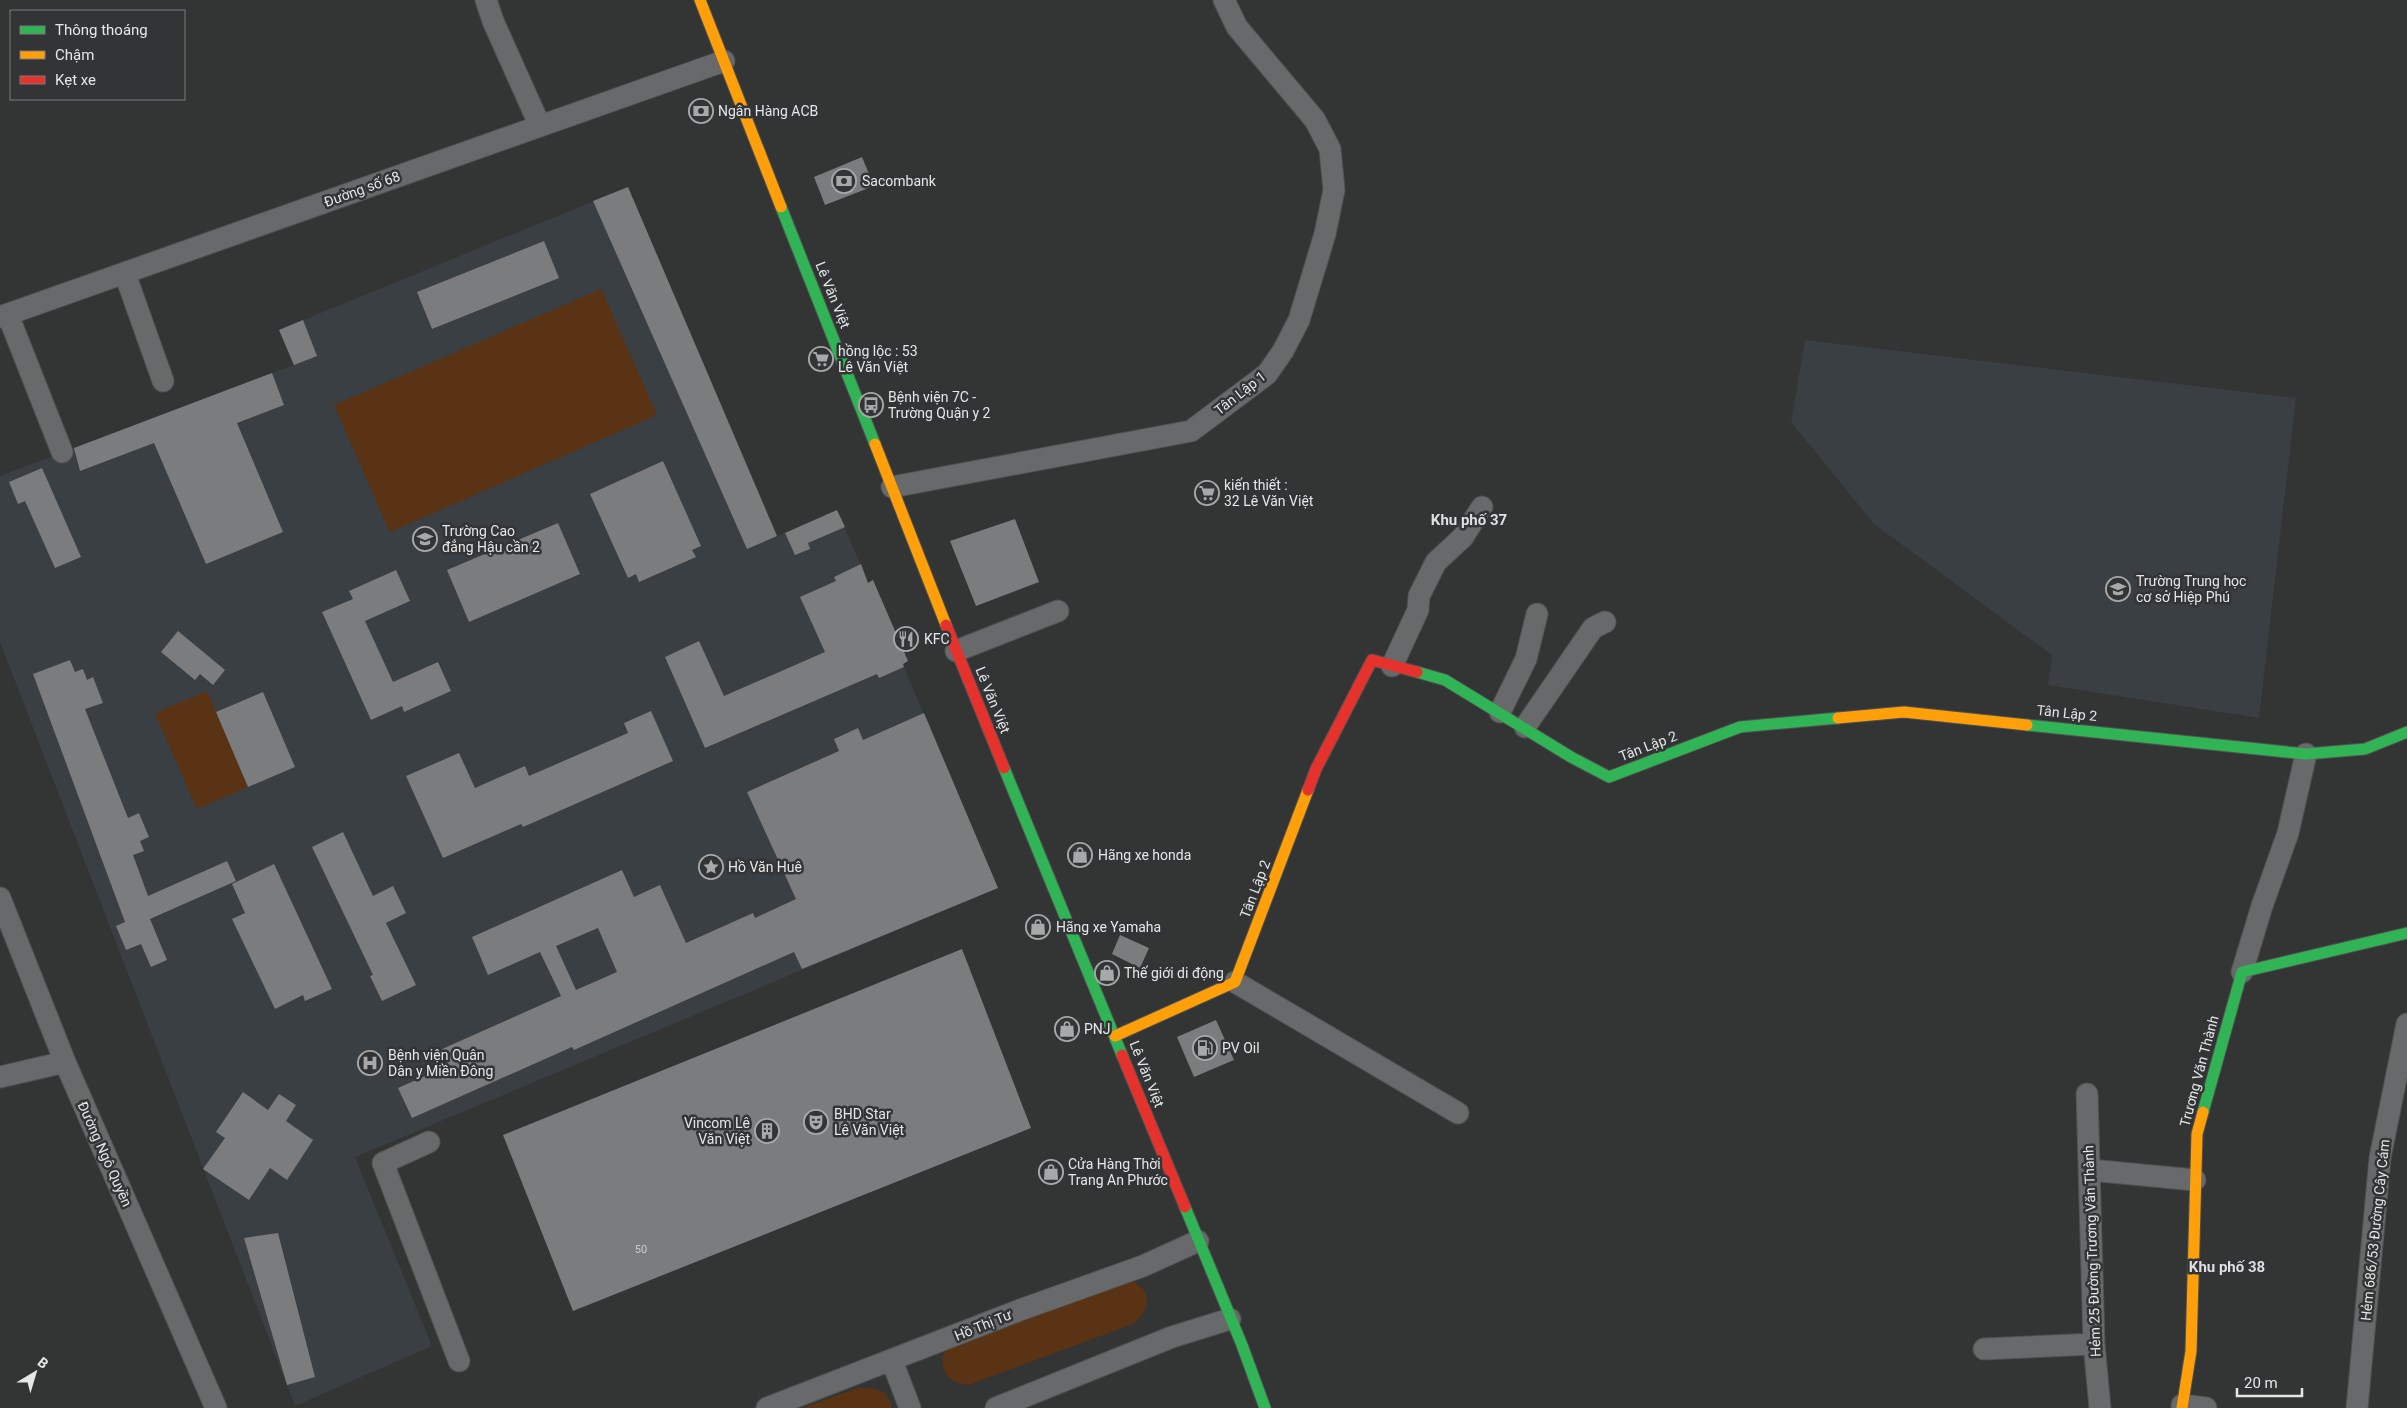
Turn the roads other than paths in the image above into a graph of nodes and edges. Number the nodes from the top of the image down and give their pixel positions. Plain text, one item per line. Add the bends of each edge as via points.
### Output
1 (486, 0) edge
2 (700, 0) edge
3 (1224, 0) edge
4 (724, 60) junction
5 (540, 126) junction
6 (125, 274) junction
7 (4, 316) edge
8 (162, 381) dead end
9 (62, 452) dead end
10 (892, 487) junction
11 (1482, 507) dead end
12 (1058, 611) dead end
13 (1537, 614) dead end
14 (1605, 622) dead end
15 (956, 651) junction
16 (1392, 666) junction
17 (1500, 712) junction
18 (1525, 727) junction
19 (2407, 732) edge
20 (2306, 754) junction
21 (0, 898) edge
22 (2407, 933) edge
23 (2242, 972) junction
24 (1235, 982) junction
25 (2407, 1024) edge
26 (1115, 1036) junction
27 (65, 1062) junction
28 (0, 1077) edge
29 (2087, 1094) dead end
30 (1458, 1113) dead end
31 (429, 1142) dead end
32 (2090, 1170) junction
33 (2195, 1180) junction
34 (1198, 1241) junction
35 (1230, 1319) junction
36 (2094, 1344) junction
37 (1984, 1349) dead end
38 (459, 1361) dead end
39 (892, 1361) junction
40 (2182, 1407) edge
41 (216, 1408) edge
42 (767, 1408) edge
43 (910, 1408) edge
44 (996, 1408) edge
45 (1264, 1408) edge
46 (2100, 1408) edge
47 (2206, 1408) edge
48 (2358, 1408) edge

1 - 5 street
2 - 4 street, Lê Văn Việt
3 - 10 street, Tân Lập 1 via 1237,27 1315,120 1330,149 1334,190 1325,234 1299,320 1283,351 1267,374 1191,431
4 - 5 street, Đường số 68
4 - 10 street, Lê Văn Việt
5 - 6 street, Đường số 68
6 - 7 street, Đường số 68
6 - 8 street
7 - 9 street
10 - 15 street, Lê Văn Việt
11 - 16 street via 1463,536 1436,562 1418,596 1418,610
12 - 15 street
13 - 17 street via 1526,659
14 - 18 street via 1593,628
15 - 26 street, Lê Văn Việt
16 - 17 street, Tân Lập 2 via 1446,680
16 - 24 street, Tân Lập 2 via 1372,660 1316,769
17 - 18 street, Tân Lập 2
18 - 20 street, Tân Lập 2 via 1609,777 1740,727 1904,712
19 - 20 street, Tân Lập 2 via 2365,749
20 - 23 street via 2288,833
21 - 27 street, Đường Ngô Quyền
22 - 23 street
23 - 33 street, Trương Văn Thành via 2197,1134
24 - 26 street
24 - 30 street
25 - 48 street, Hẻm 686/53 Đường Cây Cám via 2380,1158
26 - 34 street, Lê Văn Việt
27 - 28 street
27 - 41 street, Đường Ngô Quyền
29 - 32 street, Hẻm 25 Đường Trương Văn Thành
31 - 38 street via 383,1163
32 - 33 street
32 - 36 street, Hẻm 25 Đường Trương Văn Thành
33 - 40 street, Trương Văn Thành via 2191,1351
34 - 35 street, Lê Văn Việt
34 - 39 street, Hồ Thị Tư via 1143,1266
35 - 44 street via 1172,1337
35 - 45 street, Lê Văn Việt
36 - 37 street
36 - 46 street, Hẻm 25 Đường Trương Văn Thành
39 - 42 street, Hồ Thị Tư
39 - 43 street
40 - 47 street

